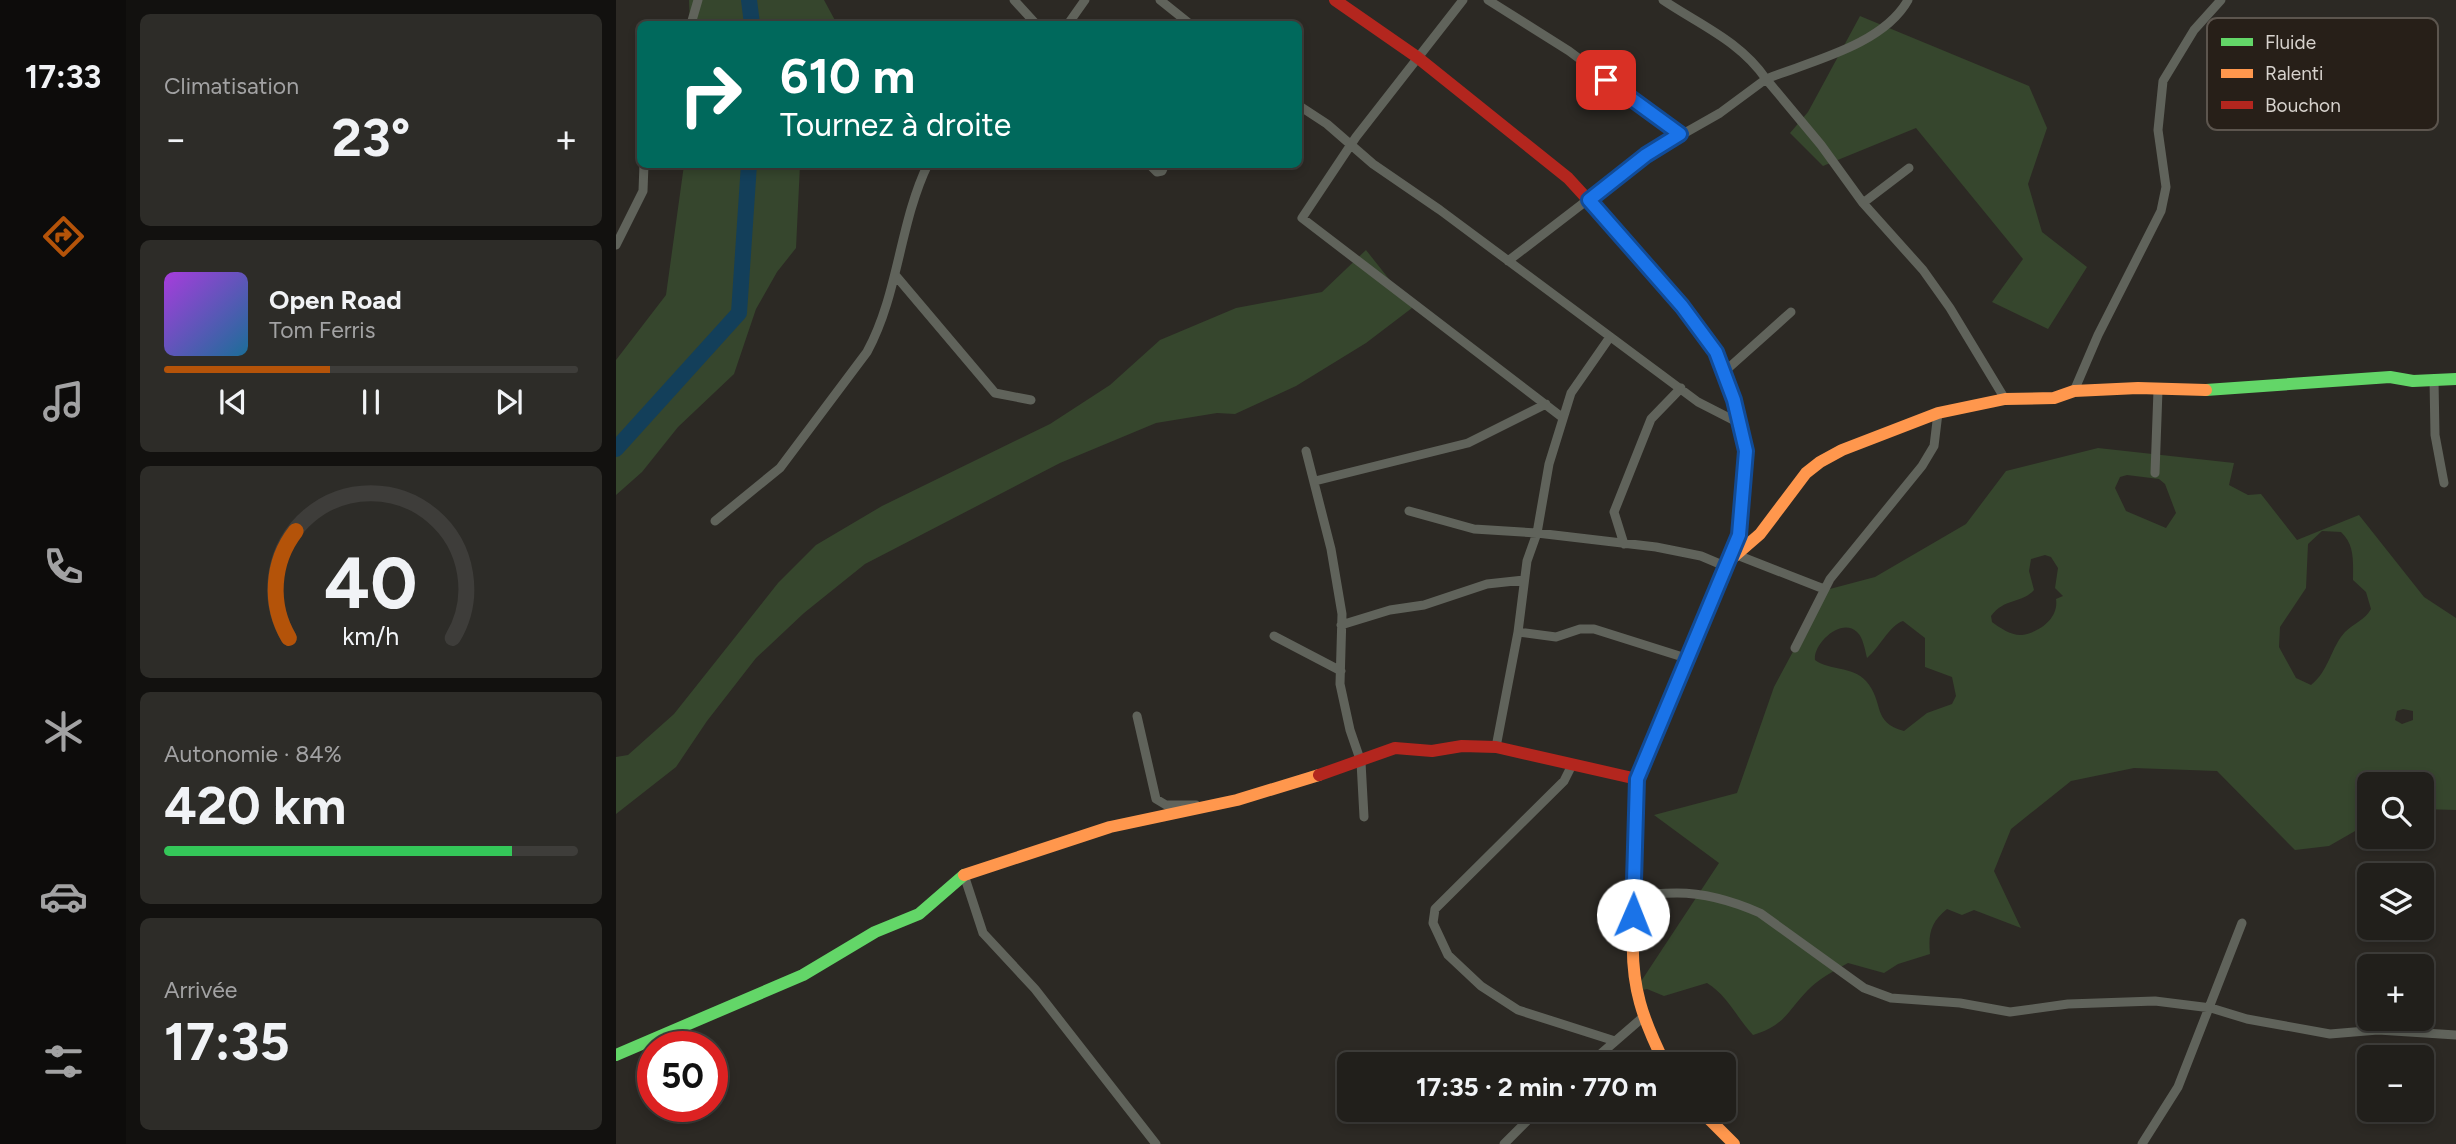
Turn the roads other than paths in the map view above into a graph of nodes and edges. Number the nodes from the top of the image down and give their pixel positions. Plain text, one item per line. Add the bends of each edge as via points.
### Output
1 (698, 0) edge
2 (1014, 0) edge
3 (1085, 0) edge
4 (1160, 0) edge
5 (1335, 0) edge
6 (1463, 0) edge
7 (1488, 0) edge
8 (1663, 0) edge
9 (1908, 0) edge
10 (2221, 0) edge
11 (692, 21) edge
12 (1033, 21) edge
13 (1070, 21) edge
14 (1186, 21) edge
15 (1417, 57) junction
16 (1766, 79) junction
17 (1302, 108) edge
18 (1680, 134) junction
19 (1352, 146) junction
20 (644, 168) edge
21 (927, 168) edge
22 (1909, 168) dead end
23 (1589, 200) junction
24 (1863, 203) junction
25 (616, 245) edge
26 (1508, 261) junction
27 (896, 276) junction
28 (1791, 312) dead end
29 (1610, 337) junction
30 (1724, 372) junction
31 (2456, 379) edge
32 (2434, 380) junction
33 (1681, 388) junction
34 (2158, 390) junction
35 (2074, 391) junction
36 (2005, 399) junction
37 (1031, 400) dead end
38 (1546, 404) junction
39 (1938, 413) junction
40 (1563, 418) junction
41 (1741, 424) junction
42 (1306, 451) dead end
43 (2155, 473) dead end
44 (1315, 481) junction
45 (2444, 483) dead end
46 (1409, 511) dead end
47 (715, 521) dead end
48 (1537, 533) junction
49 (1624, 544) junction
50 (1732, 561) junction
51 (1524, 580) junction
52 (1824, 589) junction
53 (1341, 625) junction
54 (1518, 632) junction
55 (1274, 636) dead end
56 (1795, 648) dead end
57 (1689, 659) junction
58 (1341, 671) junction
59 (1137, 716) dead end
60 (1496, 747) junction
61 (1362, 762) junction
62 (1572, 765) junction
63 (1637, 779) junction
64 (1219, 804) junction
65 (1364, 817) dead end
66 (964, 875) junction
67 (1633, 888) junction
68 (2242, 923) dead end
69 (2211, 1008) junction
70 (1642, 1018) junction
71 (2456, 1035) edge
72 (1615, 1041) junction
73 (1603, 1052) edge
74 (1659, 1052) edge
75 (616, 1055) edge
76 (1526, 1122) edge
77 (1712, 1122) edge
78 (1156, 1144) edge
79 (1504, 1144) edge
80 (1734, 1144) edge
81 (2142, 1144) edge

1 - 11 street
2 - 12 street
3 - 13 street
4 - 14 street
5 - 15 street
6 - 15 street
7 - 18 street via 1569,51
8 - 16 street via 1729,40
9 - 16 street via 1891,20 1862,41
10 - 35 street via 2194,30 2163,81 2158,130 2166,187 2161,211
15 - 19 street
15 - 23 street via 1534,147
16 - 18 street via 1720,113
16 - 24 street
17 - 19 street
18 - 23 street
19 - 26 street
19 - 38 street via 1302,218
20 - 25 street via 643,191
21 - 27 street
22 - 24 street
23 - 26 street
23 - 30 street via 1682,306 1716,352
24 - 36 street via 1923,270
26 - 29 street
27 - 37 street via 995,393
27 - 47 street via 877,334 856,371 780,468
28 - 30 street
29 - 33 street
29 - 40 street via 1571,393
30 - 41 street
31 - 32 street
32 - 34 street via 2390,377 2232,390
32 - 45 street via 2435,435
33 - 41 street
33 - 49 street via 1651,419 1614,512
34 - 35 street
34 - 43 street
35 - 36 street via 2034,400
36 - 39 street
38 - 40 street
38 - 44 street via 1468,443
39 - 50 street via 1820,462
39 - 52 street via 1934,446 1922,466
40 - 48 street via 1549,464
41 - 50 street via 1745,485
42 - 44 street
44 - 53 street
46 - 48 street via 1474,529
48 - 49 street
48 - 51 street
49 - 50 street
50 - 52 street
50 - 57 street
51 - 53 street via 1487,584
51 - 54 street
52 - 56 street
53 - 58 street
54 - 57 street via 1556,636 1594,629
54 - 60 street
55 - 58 street
57 - 63 street
58 - 61 street via 1343,703
59 - 64 street via 1153,793 1160,803
60 - 61 street via 1395,748
60 - 62 street
61 - 64 street
61 - 65 street
62 - 63 street
62 - 72 street via 1564,781 1435,909 1433,923 1448,955 1481,986 1518,1010
63 - 67 street
64 - 66 street via 1110,827
66 - 75 street via 912,918 875,932 803,975
66 - 78 street via 983,933 1035,989
67 - 69 street via 1646,895 1689,894 1745,906 1864,988 1891,998 2010,1012 2129,1000
67 - 70 street via 1632,959
68 - 69 street
69 - 71 street via 2330,1034 2378,1030
69 - 81 street via 2171,1101
70 - 72 street
70 - 74 street
72 - 73 street
76 - 79 street
77 - 80 street

